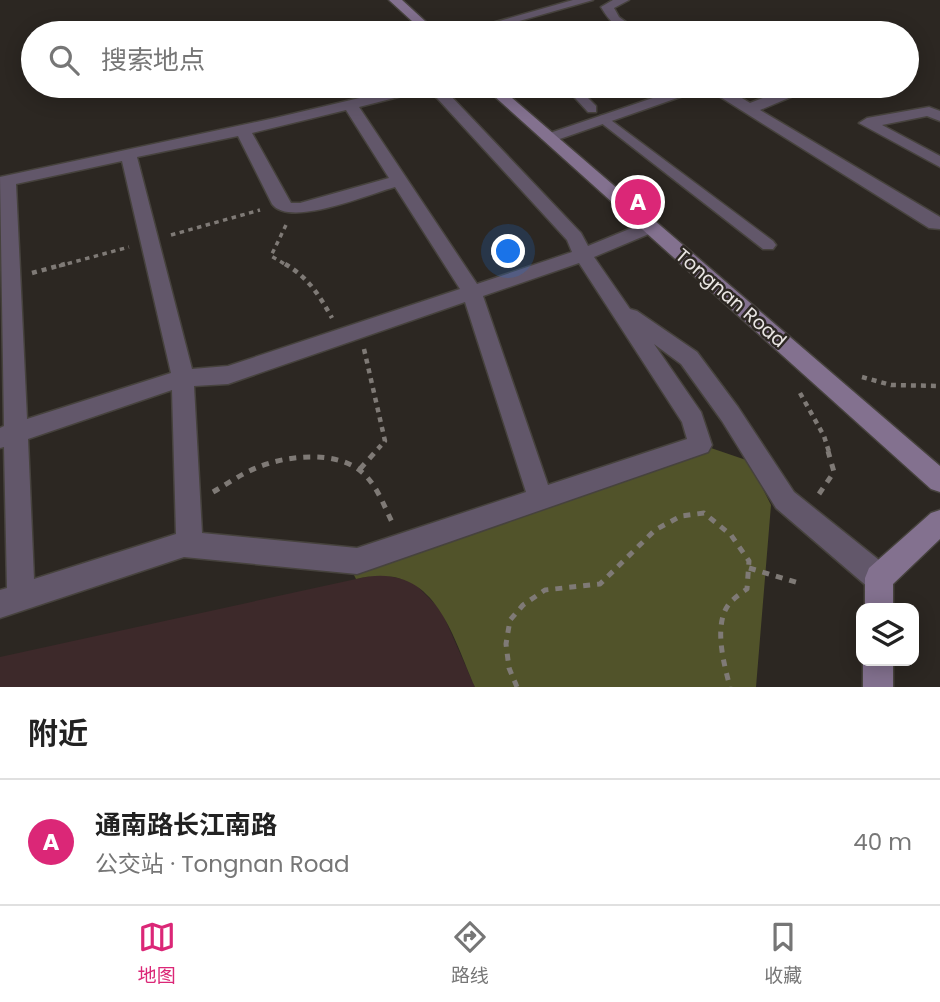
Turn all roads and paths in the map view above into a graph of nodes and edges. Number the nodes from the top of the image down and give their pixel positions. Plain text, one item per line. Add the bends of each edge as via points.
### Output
1 (395, 0) edge
2 (587, 0) edge
3 (623, 0) edge
4 (419, 21) edge
5 (508, 21) edge
6 (617, 21) edge
7 (378, 98) edge
8 (445, 98) edge
9 (504, 98) edge
10 (582, 98) edge
11 (633, 98) edge
12 (657, 98) edge
13 (732, 98) edge
14 (774, 98) edge
15 (350, 105) junction
16 (749, 108) junction
17 (598, 114) junction
18 (940, 117) edge
19 (243, 130) junction
20 (543, 133) junction
21 (129, 156) junction
22 (940, 162) edge
23 (399, 180) junction
24 (4, 181) edge
25 (940, 223) edge
26 (650, 227) junction
27 (768, 245) dead end
28 (583, 255) junction
29 (472, 292) junction
30 (620, 309) junction
31 (183, 378) junction
32 (796, 387) dead end
33 (8, 435) edge
34 (940, 481) edge
35 (540, 498) junction
36 (187, 506) junction
37 (940, 522) edge
38 (810, 523) junction
39 (189, 544) junction
40 (403, 544) junction
41 (749, 568) junction
42 (879, 578) junction
43 (799, 583) dead end
44 (11, 600) edge
45 (879, 603) edge
46 (878, 666) edge
47 (517, 687) edge
48 (730, 687) edge
49 (878, 687) edge

1 - 4 street
2 - 5 street
3 - 6 street via 607,7
7 - 15 street
8 - 28 street via 575,237
9 - 20 street, Tongnan Road
10 - 17 lane
11 - 17 street
12 - 17 street
13 - 16 street
14 - 16 street
15 - 19 street
15 - 23 street
16 - 25 street
17 - 20 street
17 - 27 lane
18 - 22 street via 929,111 867,123
19 - 21 street
19 - 23 street via 287,208 299,209
20 - 26 street, Tongnan Road
21 - 24 street
21 - 31 street
23 - 29 street
24 - 33 street
26 - 28 street
26 - 34 street, Tongnan Road
28 - 29 street
28 - 30 street
29 - 31 street via 228,375
29 - 35 street
30 - 35 street via 693,419 700,445
30 - 38 street via 689,358 785,500
31 - 33 street
31 - 36 street
32 - 38 path via 824,436 834,472 810,506
33 - 44 street
35 - 40 street
36 - 39 street
36 - 40 path via 260,467 315,458 340,461 360,469 372,482
37 - 42 street
38 - 42 street
39 - 40 street via 357,561
39 - 44 street
41 - 43 path
41 - 47 path via 731,534 704,513 681,516 655,530 600,584 545,590 523,605 510,620 506,644
41 - 48 path via 747,589 728,605 722,632
42 - 45 street
46 - 49 street

